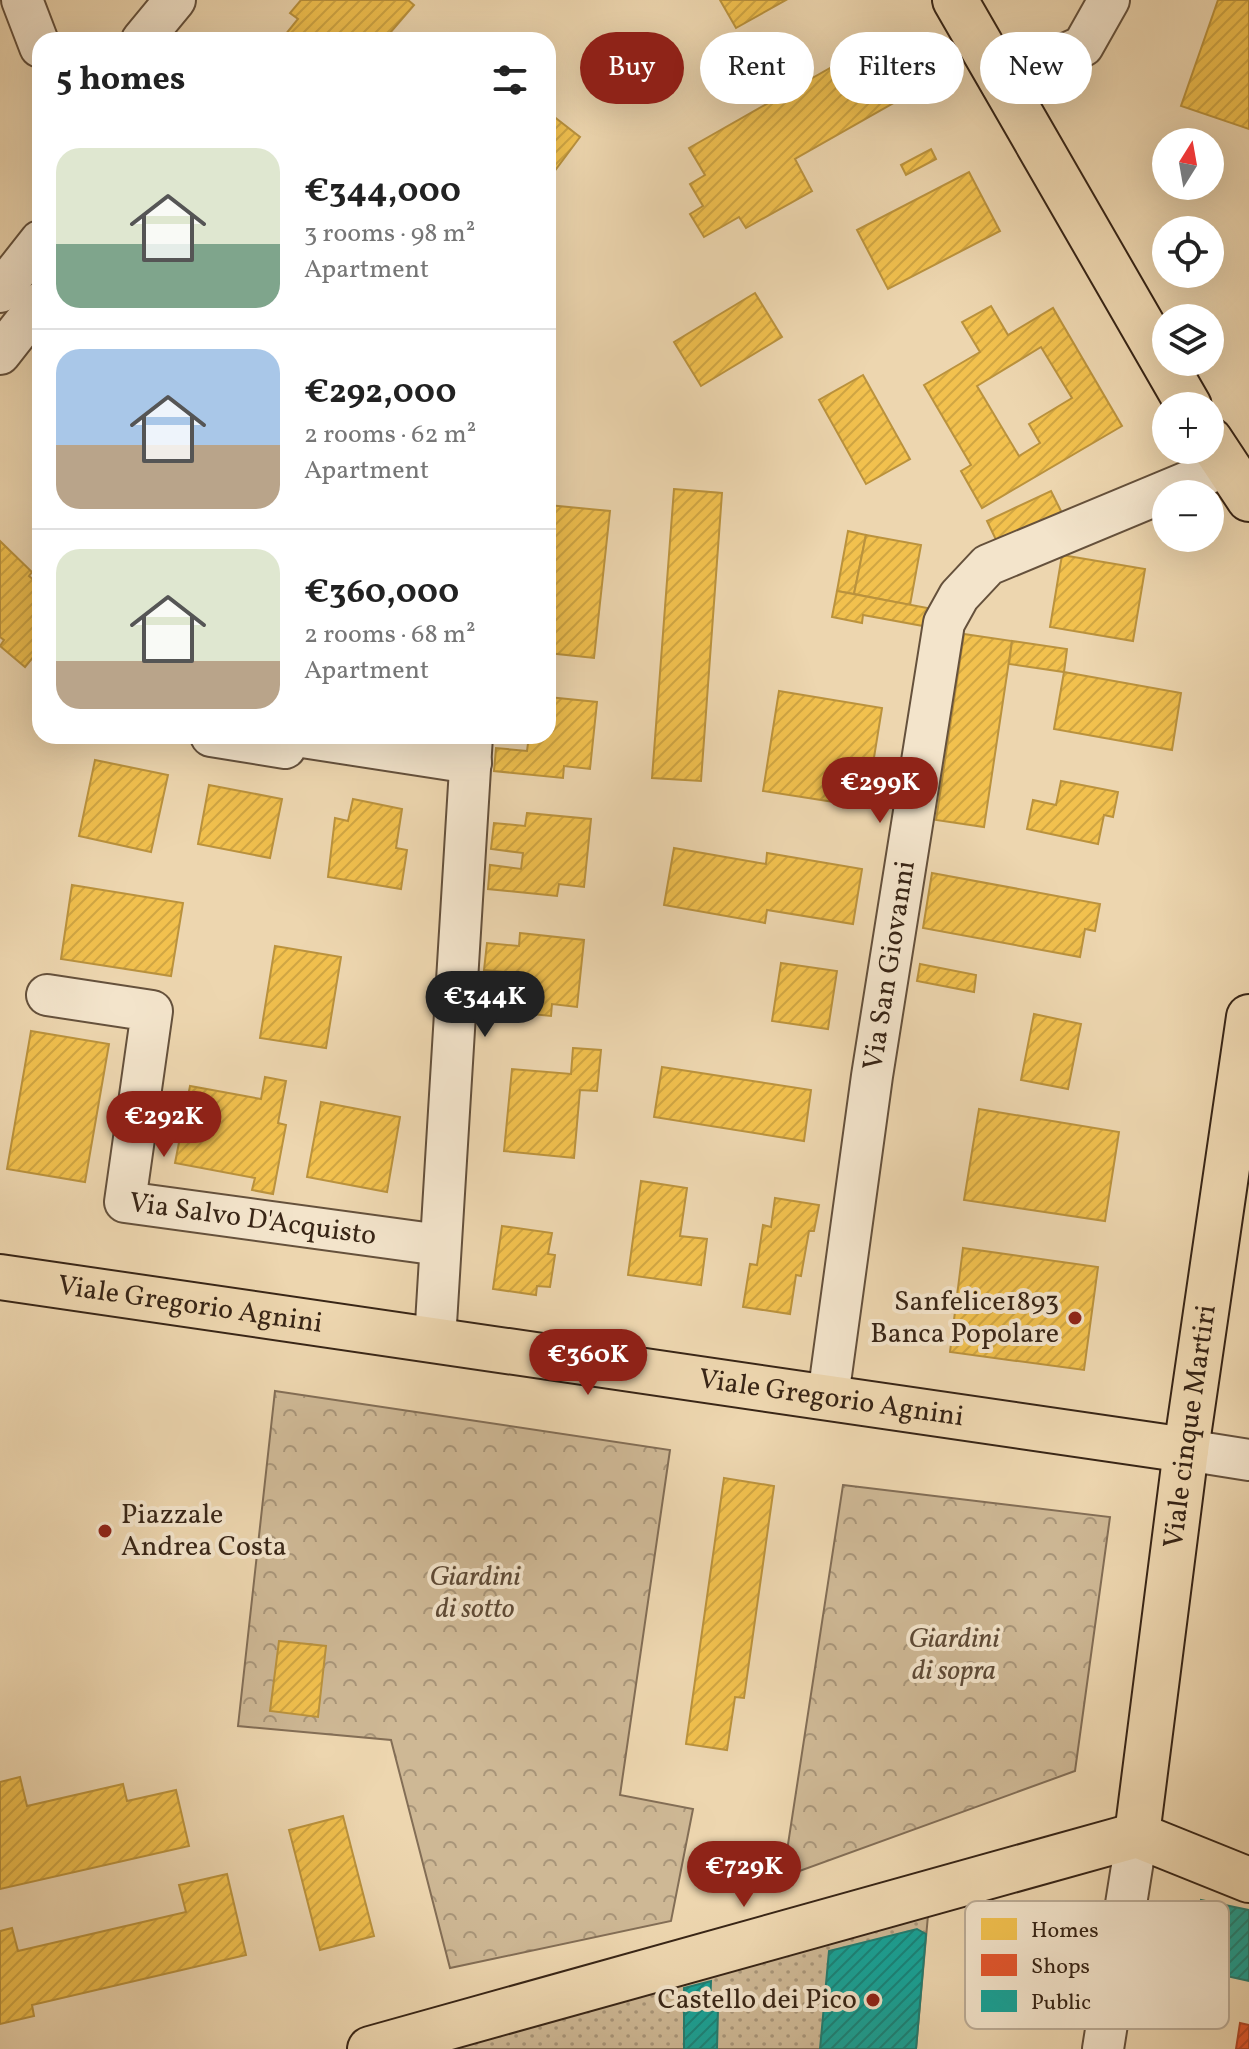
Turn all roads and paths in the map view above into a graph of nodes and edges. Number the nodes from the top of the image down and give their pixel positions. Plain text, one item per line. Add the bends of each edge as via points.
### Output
1 (22, 0) edge
2 (175, 0) edge
3 (955, 0) edge
4 (1109, 0) edge
5 (34, 32) edge
6 (149, 32) edge
7 (1091, 32) edge
8 (980, 45) edge
9 (1013, 104) edge
10 (32, 251) edge
11 (0, 292) edge
12 (32, 313) edge
13 (0, 354) edge
14 (1181, 392) edge
15 (1228, 468) edge
16 (260, 744) edge
17 (286, 744) edge
18 (404, 744) edge
19 (472, 749) edge
20 (47, 995) dead end
21 (1249, 1017) edge
22 (440, 1245) junction
23 (0, 1277) edge
24 (435, 1340) junction
25 (828, 1397) junction
26 (1186, 1450) junction
27 (1249, 1460) edge
28 (1137, 1835) junction
29 (1249, 1880) edge
30 (1127, 1901) edge
31 (1106, 2029) edge
32 (370, 2049) edge
33 (1103, 2049) edge

1 - 5 street
2 - 6 street
3 - 8 main road
4 - 7 street
9 - 14 main road
10 - 11 street
12 - 13 street
15 - 25 street, Via San Giovanni via 988,565 959,596 944,623 872,1076
16 - 17 street
18 - 19 street
19 - 22 street
20 - 22 street, Via Salvo D'Acquisto via 152,1011 125,1202
21 - 26 main road, Viale cinque Martiri
22 - 24 street
23 - 24 main road, Viale Gregorio Agnini
24 - 25 main road, Viale Gregorio Agnini
25 - 26 main road, Viale Gregorio Agnini
26 - 27 street
26 - 28 main road, Viale cinque Martiri
28 - 29 main road
28 - 30 street
28 - 32 main road
31 - 33 street

